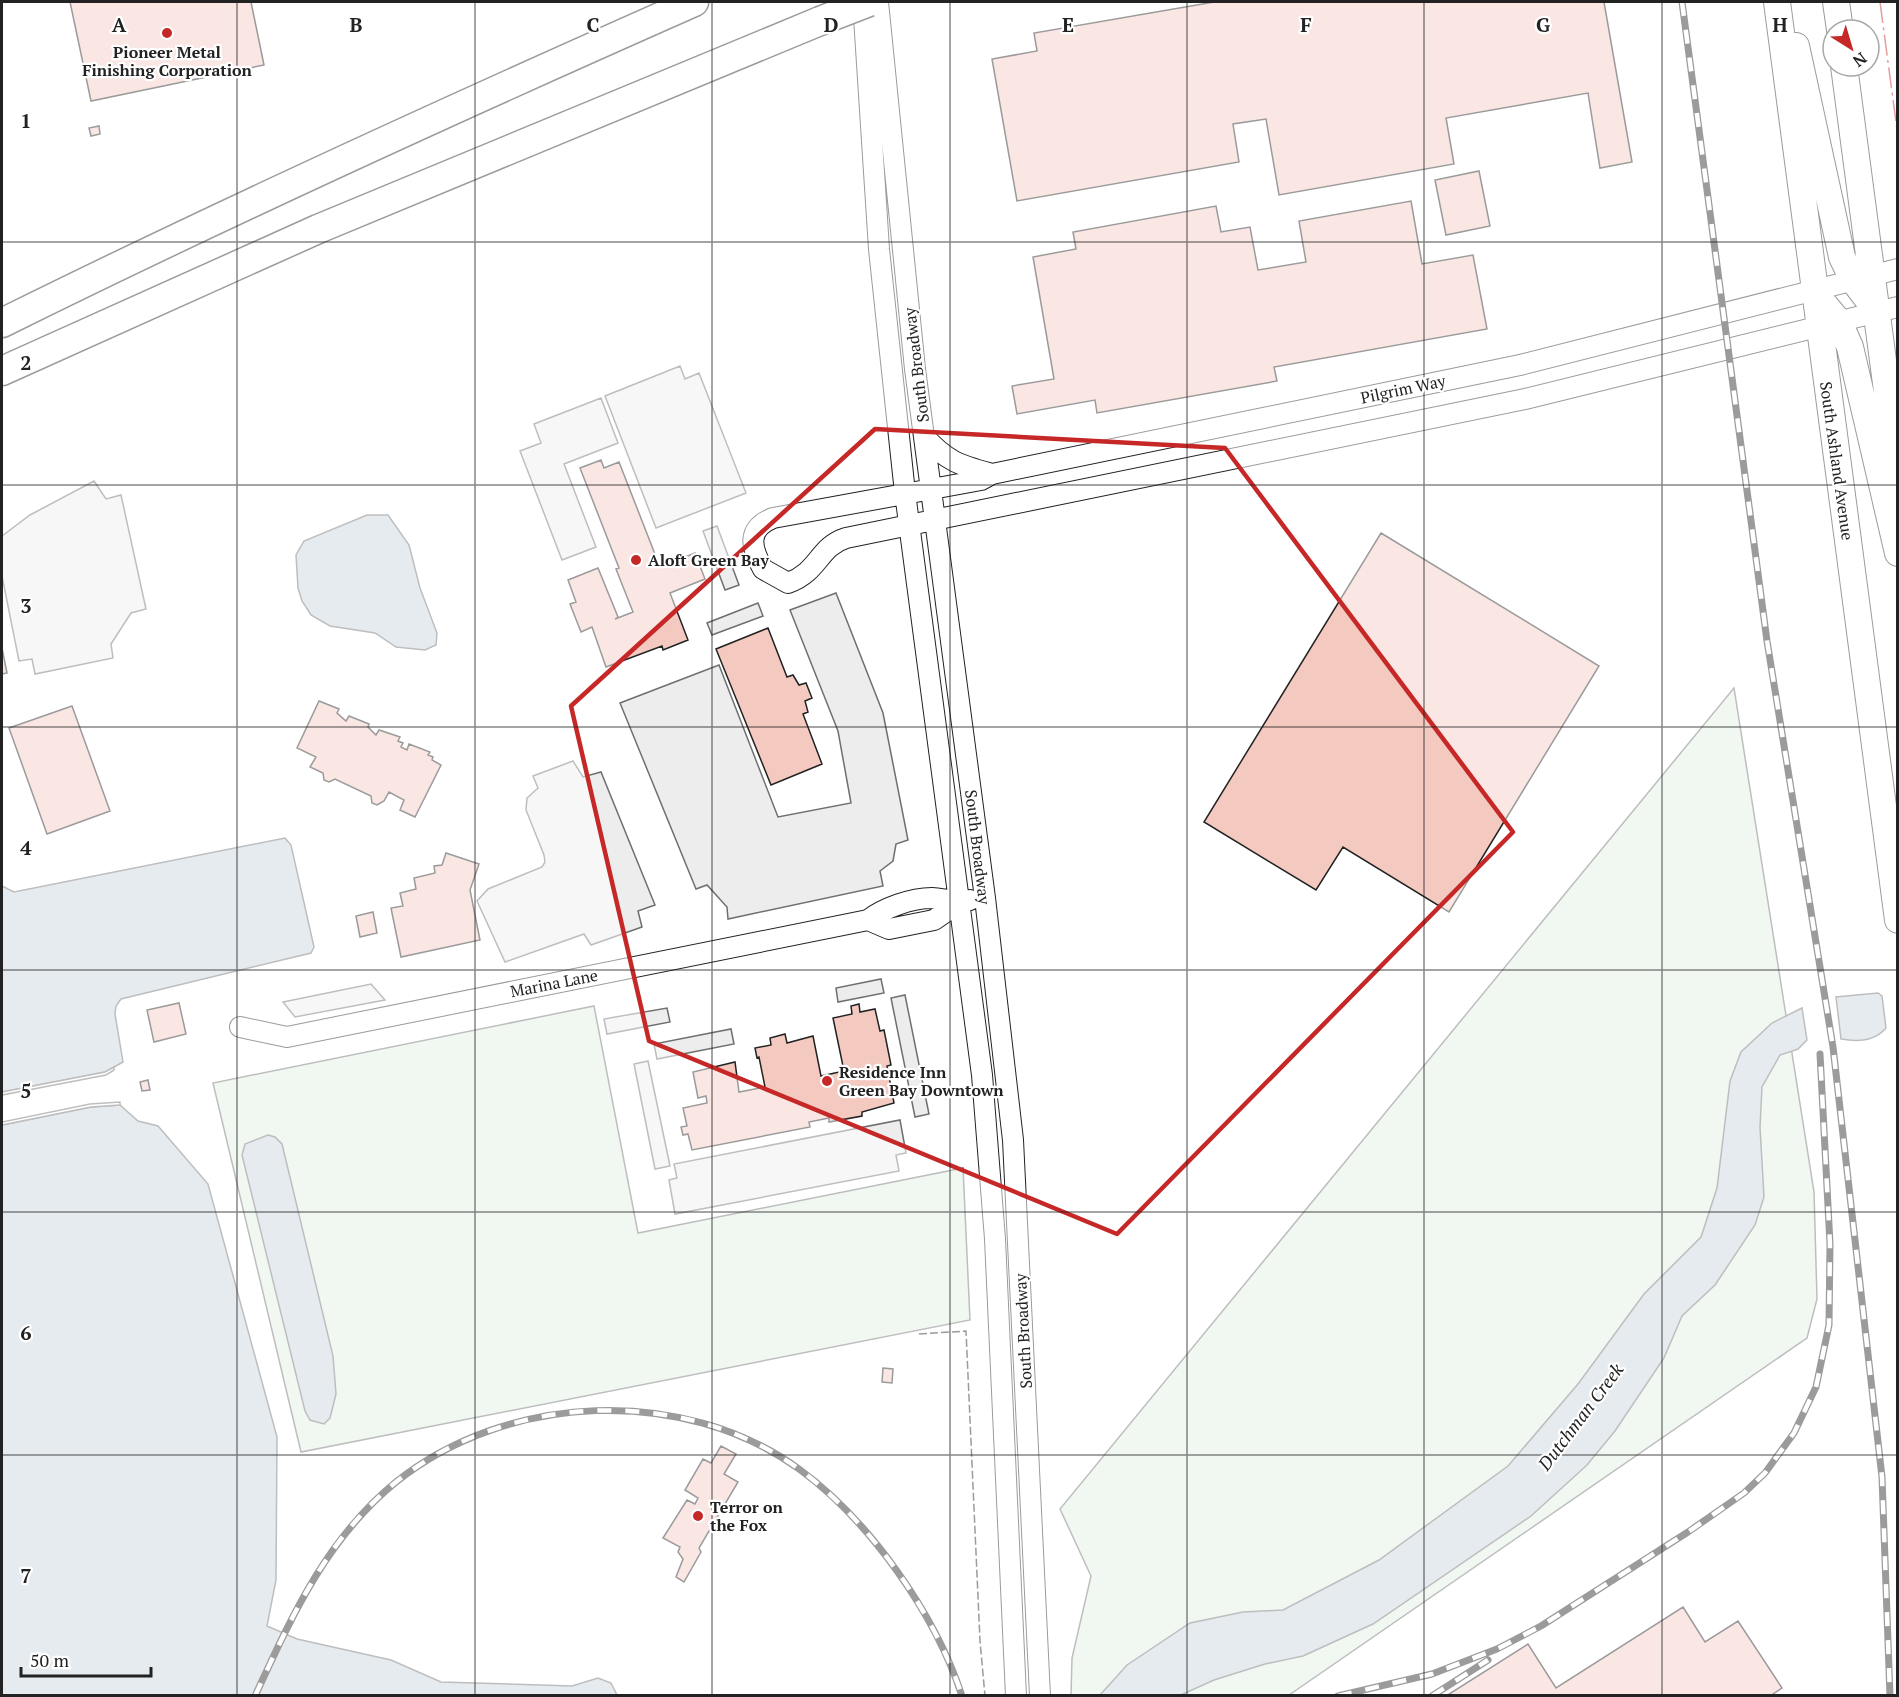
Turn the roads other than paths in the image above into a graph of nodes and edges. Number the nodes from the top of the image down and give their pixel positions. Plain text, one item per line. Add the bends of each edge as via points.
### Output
1 (694, 2) edge
2 (862, 2) edge
3 (869, 2) edge
4 (879, 2) edge
5 (1778, 2) edge
6 (1836, 2) edge
7 (1838, 18) edge
8 (1845, 78) edge
9 (1898, 269) edge
10 (1863, 277) junction
11 (1813, 291) junction
12 (1887, 309) edge
13 (2, 323) edge
14 (1829, 325) junction
15 (2, 371) edge
16 (924, 436) junction
17 (992, 474) junction
18 (1898, 474) edge
19 (932, 489) junction
20 (905, 493) junction
21 (936, 519) junction
22 (909, 525) junction
23 (1898, 553) edge
24 (985, 898) junction
25 (960, 902) junction
26 (1898, 920) edge
27 (240, 1027) dead end
28 (1016, 1695) edge
29 (1040, 1695) edge

1 - 13 highway via 423,122
2 - 20 street, South Broadway via 878,238
3 - 15 highway, bridge via 318,229
4 - 16 street, South Broadway
5 - 10 main road via 1799,53 1842,257
5 - 11 main road
6 - 7 main road
8 - 10 main road
9 - 10 street, Pilgrim Way
10 - 11 street, Pilgrim Way
10 - 12 main road
11 - 14 main road
11 - 17 street, Pilgrim Way via 1520,365
12 - 14 street, Pilgrim Way
12 - 18 main road
14 - 21 street, Pilgrim Way via 1525,399
14 - 23 main road via 1850,347
14 - 26 main road, South Ashland Avenue
16 - 17 street via 950,460
16 - 19 street, South Broadway
17 - 19 street, Pilgrim Way via 981,480
19 - 20 street, Pilgrim Way
19 - 21 street, South Broadway
20 - 22 street, South Broadway
20 - 22 street, Pilgrim Way via 773,518 755,529 752,539 763,569 788,583 813,569 832,542
21 - 22 street, Pilgrim Way
21 - 24 street, South Broadway
22 - 25 street, South Broadway
24 - 25 street, Marina Lane
24 - 29 street, South Broadway via 1013,1140
25 - 27 street, Marina Lane via 934,921 889,929 868,921 287,1037
25 - 28 street, South Broadway via 982,1075 995,1239

